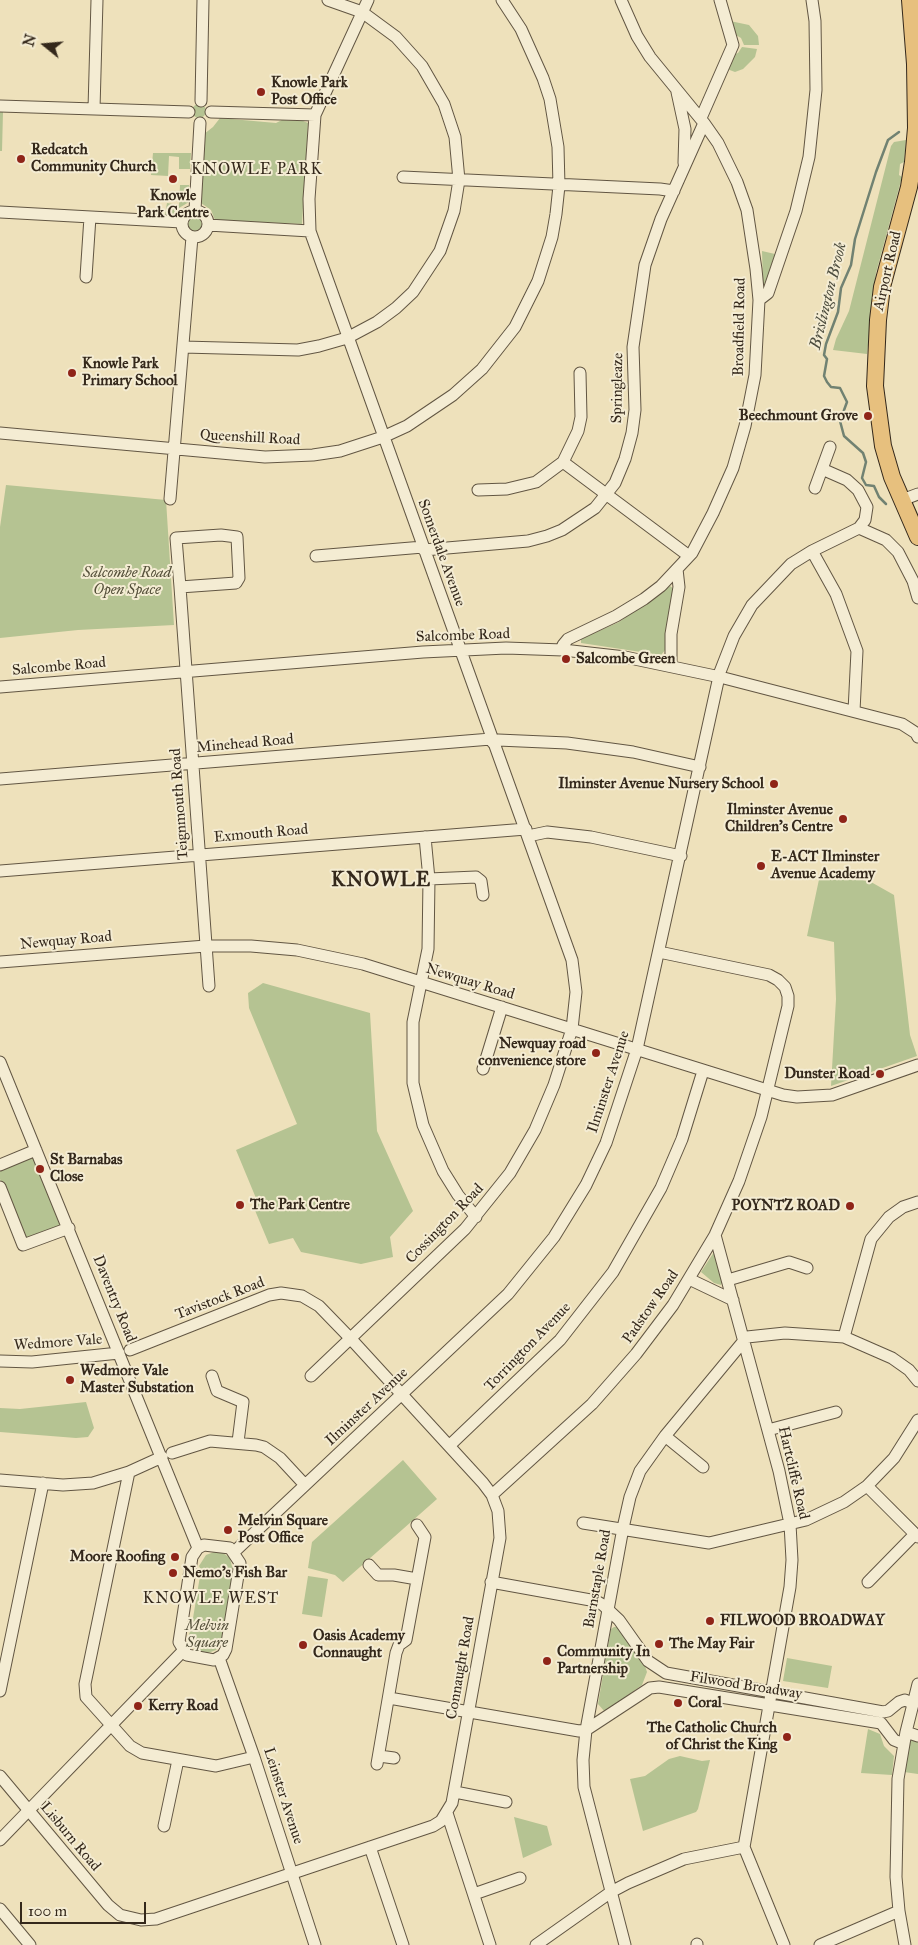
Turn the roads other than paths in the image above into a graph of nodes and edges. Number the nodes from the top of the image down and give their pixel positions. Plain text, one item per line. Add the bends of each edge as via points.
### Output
1 (97, 0) edge
2 (203, 0) edge
3 (328, 0) edge
4 (368, 0) edge
5 (502, 0) edge
6 (620, 0) edge
7 (720, 0) edge
8 (812, 0) edge
9 (910, 0) edge
10 (362, 12) junction
11 (676, 90) junction
12 (200, 100) junction
13 (0, 106) edge
14 (94, 109) junction
15 (189, 112) junction
16 (211, 112) junction
17 (315, 115) junction
18 (703, 120) junction
19 (200, 123) junction
20 (684, 170) junction
21 (403, 177) dead end
22 (459, 180) junction
23 (559, 186) junction
24 (674, 191) junction
25 (195, 210) junction
26 (0, 212) edge
27 (90, 217) junction
28 (182, 222) junction
29 (208, 225) junction
30 (310, 231) junction
31 (192, 237) junction
32 (86, 277) dead end
33 (759, 300) junction
34 (347, 338) junction
35 (183, 347) junction
36 (580, 373) dead end
37 (0, 434) edge
38 (383, 437) junction
39 (830, 447) dead end
40 (175, 450) junction
41 (563, 462) junction
42 (822, 469) junction
43 (816, 488) dead end
44 (478, 490) dead end
45 (606, 494) junction
46 (918, 494) edge
47 (170, 499) dead end
48 (902, 500) junction
49 (859, 528) junction
50 (918, 537) edge
51 (424, 549) junction
52 (812, 551) junction
53 (316, 556) dead end
54 (689, 556) junction
55 (677, 570) junction
56 (180, 588) junction
57 (918, 598) edge
58 (461, 650) junction
59 (563, 650) junction
60 (671, 666) junction
61 (186, 671) junction
62 (720, 677) junction
63 (0, 688) edge
64 (854, 711) junction
65 (917, 734) edge
66 (492, 741) junction
67 (191, 764) junction
68 (700, 767) junction
69 (0, 779) edge
70 (527, 832) junction
71 (425, 837) junction
72 (199, 855) junction
73 (681, 856) junction
74 (0, 871) edge
75 (429, 879) junction
76 (483, 895) dead end
77 (206, 946) junction
78 (659, 952) junction
79 (0, 962) edge
80 (422, 983) junction
81 (209, 986) dead end
82 (502, 1007) junction
83 (572, 1029) junction
84 (637, 1049) junction
85 (0, 1062) edge
86 (918, 1065) edge
87 (483, 1069) dead end
88 (703, 1070) junction
89 (769, 1091) junction
90 (36, 1150) junction
91 (0, 1165) edge
92 (0, 1187) edge
93 (918, 1202) edge
94 (476, 1217) junction
95 (69, 1228) junction
96 (715, 1235) junction
97 (807, 1268) dead end
98 (689, 1279) junction
99 (728, 1280) junction
100 (733, 1300) junction
101 (844, 1337) junction
102 (350, 1339) junction
103 (744, 1342) junction
104 (130, 1350) dead end
105 (119, 1353) junction
106 (0, 1361) edge
107 (212, 1376) dead end
108 (311, 1376) dead end
109 (918, 1381) edge
110 (403, 1394) junction
111 (836, 1412) dead end
112 (918, 1420) edge
113 (768, 1430) junction
114 (665, 1436) junction
115 (238, 1442) junction
116 (449, 1446) junction
117 (167, 1455) junction
118 (703, 1467) dead end
119 (129, 1472) junction
120 (0, 1480) edge
121 (43, 1483) junction
122 (305, 1485) junction
123 (867, 1486) junction
124 (492, 1495) junction
125 (583, 1523) dead end
126 (790, 1524) junction
127 (417, 1525) dead end
128 (622, 1528) junction
129 (917, 1536) edge
130 (198, 1548) junction
131 (234, 1552) junction
132 (369, 1565) dead end
133 (417, 1579) junction
134 (491, 1582) junction
135 (868, 1582) dead end
136 (608, 1608) junction
137 (183, 1651) junction
138 (219, 1658) junction
139 (918, 1684) edge
140 (0, 1691) edge
141 (771, 1691) junction
142 (389, 1698) junction
143 (912, 1703) junction
144 (768, 1704) junction
145 (468, 1711) junction
146 (112, 1726) junction
147 (586, 1730) junction
148 (918, 1736) edge
149 (905, 1738) junction
150 (254, 1756) junction
151 (394, 1758) dead end
152 (178, 1760) junction
153 (0, 1776) edge
154 (455, 1792) junction
155 (506, 1802) dead end
156 (28, 1811) junction
157 (447, 1813) junction
158 (164, 1826) dead end
159 (0, 1840) edge
160 (370, 1847) junction
161 (744, 1847) junction
162 (292, 1874) junction
163 (520, 1878) dead end
164 (611, 1892) junction
165 (474, 1894) junction
166 (0, 1909) edge
167 (898, 1911) junction
168 (30, 1945) edge
169 (315, 1945) edge
170 (403, 1945) edge
171 (490, 1945) edge
172 (536, 1945) edge
173 (625, 1945) edge
174 (784, 1945) edge
175 (820, 1945) edge
176 (905, 1945) edge

1 - 14 street
2 - 12 street
3 - 10 street
4 - 10 street
5 - 23 street, Queenshill Road via 521,29 550,99 558,147
6 - 11 street, Broadfield Road via 637,36
7 - 18 street, Springleaze via 733,45
8 - 33 street via 816,90 809,157 796,211 768,293
9 - 48 highway, Airport Road via 915,64 914,162 882,287 875,356 875,386 883,446
10 - 17 street
10 - 22 street via 396,37 432,80 453,129
11 - 18 street, Broadfield Road
11 - 20 street, Broadfield Road via 684,129
12 - 15 street via 191,105
12 - 16 street via 207,103
13 - 14 street
14 - 15 street
15 - 19 street via 191,118
16 - 17 street
16 - 19 street via 207,120
17 - 30 street, Somerdale Avenue
18 - 20 street, Springleaze
18 - 33 street, Broadfield Road via 728,163 747,210
19 - 25 street
20 - 24 street, Springleaze
21 - 22 street
22 - 23 street
22 - 34 street via 449,231 428,272 396,308
23 - 24 street
23 - 38 street, Queenshill Road via 552,237 538,281 515,327 482,369 453,395 407,426
24 - 45 street, Springleaze via 645,265 634,346 632,433 625,459
25 - 28 street via 186,214
25 - 29 street via 203,213
26 - 27 street
27 - 28 street
27 - 32 street
28 - 31 street via 185,233
29 - 30 street
29 - 31 street via 203,234
30 - 34 street, Somerdale Avenue
31 - 35 street
33 - 54 street, Broadfield Road via 755,375 745,426 724,488
34 - 35 street via 298,350
34 - 38 street, Somerdale Avenue
35 - 40 street
36 - 41 street via 581,417
37 - 40 street, Queenshill Road
38 - 40 street, Queenshill Road via 340,451 288,457
38 - 51 street, Somerdale Avenue
39 - 42 street
40 - 47 street
41 - 44 street via 536,482 507,489
41 - 45 street
42 - 43 street
42 - 49 street via 847,480 858,490 867,507 865,520
45 - 51 street, Springleaze via 579,520 547,536
45 - 54 street
46 - 48 street
48 - 50 highway, Airport Road
49 - 52 street, Ilminster Avenue
49 - 57 street via 886,540 898,552
51 - 53 street, Springleaze
51 - 58 street, Somerdale Avenue
52 - 62 street, Ilminster Avenue via 791,564 752,605 734,636
52 - 64 street via 836,594 857,651
54 - 55 street, Broadfield Road
55 - 59 street, Broadfield Road via 644,599 568,639
55 - 60 street
56 - 56 street, Teignmouth Road via 236,583 239,578 237,536 176,538
56 - 61 street, Teignmouth Road
58 - 59 street, Salcombe Road
58 - 61 street, Salcombe Road
58 - 66 street, Somerdale Avenue
59 - 60 street, Salcombe Road
60 - 62 street, Salcombe Road
61 - 63 street, Salcombe Road
61 - 67 street, Teignmouth Road
62 - 64 street, Salcombe Road
62 - 68 street, Ilminster Avenue
64 - 65 street, Salcombe Road via 902,724
66 - 67 street, Minehead Road
66 - 68 street, Minehead Road via 575,744 633,752
66 - 70 street, Somerdale Avenue
67 - 69 street, Minehead Road
67 - 72 street, Teignmouth Road
68 - 73 street, Ilminster Avenue
70 - 71 street, Exmouth Road
70 - 73 street, Exmouth Road via 591,837
70 - 83 street, Somerdale Avenue via 572,960 576,992
71 - 72 street, Exmouth Road
71 - 75 street
72 - 74 street, Exmouth Road
72 - 77 street, Teignmouth Road
73 - 78 street, Ilminster Avenue
75 - 76 street via 476,877 481,881
75 - 80 street via 428,949
77 - 79 street, Newquay Road
77 - 80 street, Newquay Road via 297,950 340,958
77 - 81 street, Teignmouth Road
78 - 84 street, Ilminster Avenue
78 - 89 street via 769,976 785,987 788,1006
80 - 82 street, Newquay Road
80 - 94 street via 412,1034 417,1104 443,1171
82 - 83 street, Newquay Road
82 - 87 street
83 - 84 street, Newquay Road
83 - 94 street, Cossington Road via 535,1130 510,1173
84 - 88 street, Newquay Road
84 - 110 street, Ilminster Avenue via 606,1143 586,1185 558,1231 508,1294
85 - 90 street, Daventry Road
86 - 89 street, Newquay Road via 832,1095 797,1097
88 - 89 street, Newquay Road
88 - 116 street, Torrington Avenue via 682,1139 662,1188 613,1272 560,1340
89 - 96 street, Padstow Road via 749,1153
90 - 91 street
90 - 95 street, Daventry Road
92 - 95 street via 24,1244
93 - 101 street via 889,1217 871,1239
94 - 102 street, Cossington Road
95 - 105 street, Daventry Road
96 - 98 street, Padstow Road
96 - 99 street, Hartcliffe Road
97 - 99 street via 789,1262
98 - 100 street
98 - 124 street, Padstow Road via 656,1328 607,1388
99 - 100 street, Hartcliffe Road
100 - 103 street, Hartcliffe Road
101 - 103 street via 770,1333 747,1337
101 - 109 street via 892,1358
102 - 104 street, Tavistock Road via 311,1300 281,1293
102 - 108 street, Cossington Road
102 - 110 street, Tavistock Road
103 - 113 street, Hartcliffe Road
103 - 114 street, Barnstaple Road
105 - 106 street, Wedmore Vale via 32,1362
105 - 117 street, Daventry Road
107 - 115 street via 217,1390 243,1402
110 - 116 street, Connaught Road
110 - 122 street, Ilminster Avenue
111 - 113 street
112 - 123 street via 894,1458
113 - 126 street, Hartcliffe Road
114 - 118 street
114 - 128 street, Barnstaple Road via 636,1479
115 - 117 street via 204,1442
115 - 122 street via 273,1452
116 - 124 street, Connaught Road
117 - 119 street
117 - 130 street, Daventry Road
119 - 121 street via 93,1483
119 - 146 street via 84,1688 87,1699
120 - 121 street
121 - 140 street
122 - 131 street, Ilminster Avenue
123 - 126 street via 826,1512
123 - 129 street
124 - 134 street, Connaught Road via 500,1523 500,1538
125 - 128 street
126 - 128 street via 709,1543
126 - 141 street, Hartcliffe Road via 790,1587
127 - 133 street via 426,1537
128 - 136 street, Barnstaple Road
129 - 135 street
130 - 131 street via 224,1546
130 - 137 street via 192,1557 179,1641
131 - 138 street via 240,1566 226,1649
132 - 133 street via 378,1575
133 - 142 street via 411,1641 397,1651
134 - 136 street via 596,1601
134 - 145 street, Connaught Road
136 - 141 street, Filwood Broadway via 648,1661 661,1671
136 - 147 street, Barnstaple Road
137 - 138 street via 207,1660
137 - 146 street
138 - 150 street, Leinster Avenue
139 - 143 street
141 - 143 street, Filwood Broadway via 883,1712 905,1700
141 - 144 street, Hartcliffe Road
142 - 145 street
142 - 151 street via 378,1760
143 - 149 street
144 - 147 street, Filwood Broadway via 654,1687
144 - 149 street, Filwood Broadway via 881,1723 894,1740
144 - 161 street, Hartcliffe Road
145 - 147 street via 572,1731
145 - 154 street, Connaught Road
146 - 152 street via 138,1752
146 - 156 street
147 - 164 street, Barnstaple Road via 584,1787
148 - 149 street
149 - 167 street via 896,1812
150 - 152 street via 216,1766
150 - 162 street, Leinster Avenue
152 - 158 street
153 - 156 street, Lisburn Road
154 - 155 street
154 - 157 street, Connaught Road
156 - 159 street
156 - 162 street, Lisburn Road via 108,1905 128,1918 156,1919
157 - 160 street via 433,1826
157 - 165 street
160 - 162 street
160 - 170 street
161 - 164 street via 684,1859
161 - 174 street
162 - 169 street, Leinster Avenue
163 - 165 street
164 - 172 street
164 - 173 street, Barnstaple Road
165 - 171 street
166 - 168 street
167 - 175 street
167 - 176 street

